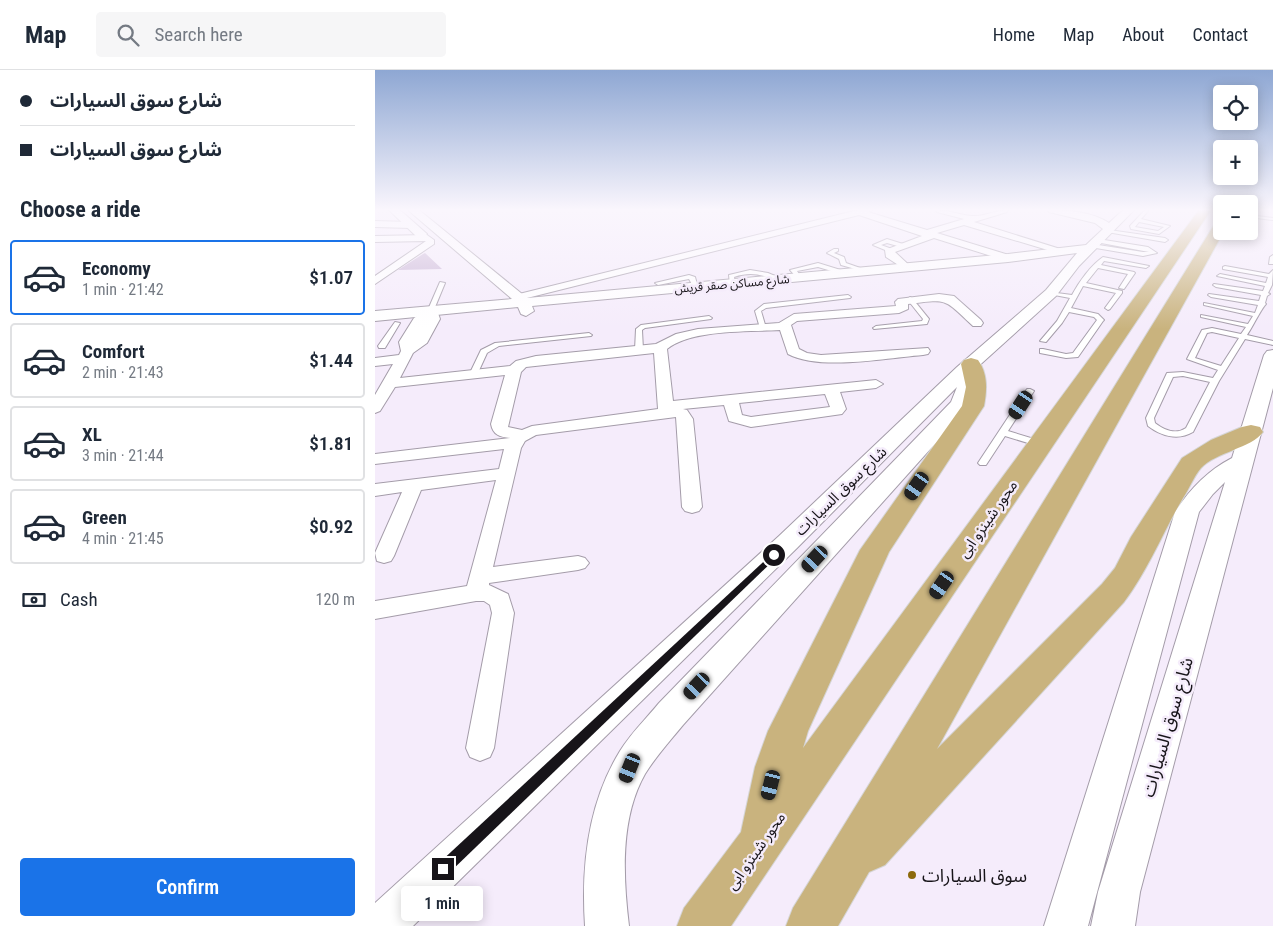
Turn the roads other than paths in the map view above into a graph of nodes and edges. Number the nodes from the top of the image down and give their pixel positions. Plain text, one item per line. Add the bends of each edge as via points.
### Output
1 (400, 250) edge
2 (461, 250) edge
3 (721, 250) edge
4 (836, 250) dead end
5 (890, 250) edge
6 (980, 250) edge
7 (1023, 250) edge
8 (1051, 250) edge
9 (1084, 250) edge
10 (1120, 250) edge
11 (1149, 250) edge
12 (1177, 250) edge
13 (1206, 250) edge
14 (1070, 257) junction
15 (1273, 257) edge
16 (1008, 258) junction
17 (1047, 259) junction
18 (1271, 264) dead end
19 (1146, 266) dead end
20 (906, 267) junction
21 (1095, 268) junction
22 (1225, 268) dead end
23 (864, 271) junction
24 (1273, 274) edge
25 (1220, 276) dead end
26 (375, 281) edge
27 (442, 283) dead end
28 (657, 283) dead end
29 (1216, 285) dead end
30 (1269, 285) junction
31 (1081, 286) junction
32 (697, 287) junction
33 (1122, 288) dead end
34 (487, 292) dead end
35 (1051, 293) junction
36 (1267, 294) junction
37 (1211, 295) dead end
38 (848, 297) dead end
39 (1073, 297) junction
40 (910, 300) junction
41 (523, 304) junction
42 (1206, 304) dead end
43 (1263, 304) junction
44 (1108, 308) dead end
45 (1066, 309) junction
46 (499, 310) junction
47 (1257, 315) junction
48 (375, 316) edge
49 (1203, 316) dead end
50 (427, 317) junction
51 (709, 318) dead end
52 (397, 323) junction
53 (977, 323) dead end
54 (375, 325) edge
55 (784, 326) junction
56 (1250, 326) junction
57 (763, 328) junction
58 (876, 328) dead end
59 (589, 335) dead end
60 (1243, 337) junction
61 (1043, 341) dead end
62 (1273, 344) edge
63 (382, 346) dead end
64 (660, 348) junction
65 (639, 350) junction
66 (923, 351) dead end
67 (1043, 351) dead end
68 (406, 355) junction
69 (1273, 355) edge
70 (375, 362) edge
71 (967, 368) junction
72 (1223, 369) junction
73 (514, 370) junction
74 (473, 375) junction
75 (1215, 381) junction
76 (390, 383) junction
77 (876, 384) dead end
78 (831, 389) junction
79 (1029, 391) dead end
80 (730, 399) junction
81 (375, 408) edge
82 (665, 409) junction
83 (1003, 432) junction
84 (519, 439) junction
85 (1041, 444) junction
86 (1247, 447) junction
87 (375, 459) edge
88 (983, 464) dead end
89 (506, 473) junction
90 (414, 485) junction
91 (375, 490) edge
92 (692, 507) dead end
93 (384, 556) dead end
94 (578, 563) dead end
95 (477, 585) junction
96 (375, 610) edge
97 (480, 748) dead end
98 (761, 844) junction
99 (839, 880) junction
100 (1069, 918) edge
101 (387, 924) edge
102 (607, 926) edge
103 (702, 926) edge
104 (811, 926) edge
105 (1113, 926) edge

1 - 26 street
2 - 41 street
3 - 41 street
4 - 23 lane via 830,253 841,258 843,264
5 - 20 street via 890,255
6 - 16 street
7 - 17 street
8 - 14 street
9 - 14 street, شارع سوق السيارات
10 - 11 lane via 1154,253
12 - 85 main road, محور شينزو ابى
13 - 99 main road
14 - 17 street, شارع مساكن صقر قريش
14 - 35 street, شارع سوق السيارات
15 - 18 lane
16 - 17 street, شارع مساكن صقر قريش
16 - 20 street, شارع مساكن صقر قريش
17 - 41 street, شارع مساكن صقر قريش
19 - 21 lane via 1107,259
20 - 23 street, شارع مساكن صقر قريش
21 - 31 lane
21 - 33 lane via 1131,273
22 - 24 lane
23 - 32 street, شارع مساكن صقر قريش
24 - 30 lane
25 - 30 lane
27 - 50 lane
28 - 32 lane via 689,276
29 - 36 lane
30 - 36 lane
31 - 39 lane
31 - 44 lane via 1119,291
32 - 41 street, شارع مساكن صقر قريش
34 - 46 street
35 - 39 lane
35 - 71 street, شارع سوق السيارات
36 - 43 lane
37 - 43 lane
38 - 57 lane via 764,306 758,311
39 - 45 lane
40 - 53 street via 950,298
40 - 55 street via 901,301 904,306 899,309 794,318 786,321
40 - 58 lane via 926,319 925,323
41 - 46 street, شارع مساكن صقر قريش
42 - 47 lane
43 - 47 lane
45 - 61 lane via 1055,329
45 - 67 lane via 1096,315 1101,320 1075,355
46 - 50 street, شارع مساكن صقر قريش
47 - 56 lane
48 - 50 street, شارع مساكن صقر قريش
49 - 56 lane
50 - 52 street, شارع مساكن صقر قريش
50 - 68 street via 420,343
51 - 65 lane via 643,326 639,329
52 - 54 street, شارع مساكن صقر قريش
52 - 63 lane
55 - 57 street
55 - 66 street via 793,351 812,359
56 - 60 lane
57 - 64 street via 687,335 669,340
59 - 74 lane via 497,344 484,352
60 - 62 lane
60 - 72 lane
60 - 72 lane via 1212,330 1203,332 1191,359
64 - 65 street
64 - 82 street
65 - 73 street via 536,360 521,364
68 - 70 street
68 - 76 street
69 - 86 street, شارع سوق السيارات
71 - 98 main road via 977,387 973,406 875,550 788,732 767,803
71 - 101 street, شارع سوق السيارات
71 - 102 street via 967,389 960,404 671,714 630,768 615,805 605,846 603,890
72 - 75 lane
73 - 74 street
73 - 84 street via 499,424 505,433
74 - 76 street
75 - 75 lane via 1183,374 1171,375 1150,418 1151,424 1165,433 1188,433
76 - 81 street
77 - 78 street
78 - 80 street
78 - 80 street via 836,411 751,422 735,418
79 - 83 lane
80 - 82 street
82 - 84 street via 540,429
82 - 92 street via 685,418
83 - 85 lane
83 - 88 lane
84 - 87 street
84 - 89 street
85 - 98 main road, محور شينزو ابى
86 - 99 main road via 1220,444 1191,463 1127,575 1108,599
86 - 100 street via 1194,499 1187,512
86 - 105 street, شارع سوق السيارات via 1117,900
89 - 90 street
89 - 95 street
90 - 91 street
90 - 93 street
94 - 95 street
95 - 96 street
95 - 97 street via 501,600 503,606
98 - 103 main road, محور شينزو ابى
99 - 104 main road

